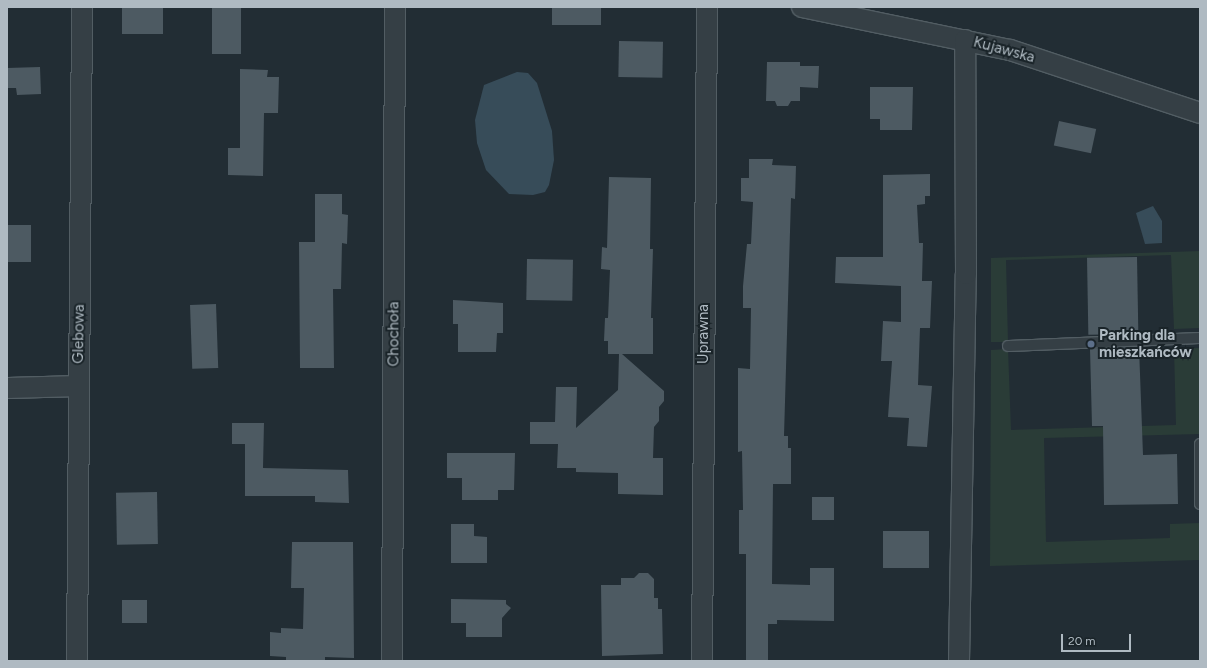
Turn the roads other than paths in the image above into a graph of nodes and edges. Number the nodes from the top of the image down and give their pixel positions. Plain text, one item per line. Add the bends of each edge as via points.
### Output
1 (82, 7) edge
2 (395, 7) edge
3 (707, 7) edge
4 (802, 7) edge
5 (965, 40) junction
6 (1200, 113) edge
7 (1200, 338) edge
8 (1008, 346) dead end
9 (78, 386) junction
10 (7, 388) edge
11 (1200, 444) edge
12 (1200, 504) edge
13 (77, 661) edge
14 (392, 661) edge
15 (702, 661) edge
16 (959, 661) edge

1 - 9 street, Glebowa
2 - 14 street, Chochoła
3 - 15 street, Uprawna
4 - 5 street, Kujawska
5 - 6 street, Kujawska via 1023,54
5 - 16 street via 966,274
7 - 8 lane
9 - 10 street
9 - 13 street, Glebowa
11 - 12 lane

